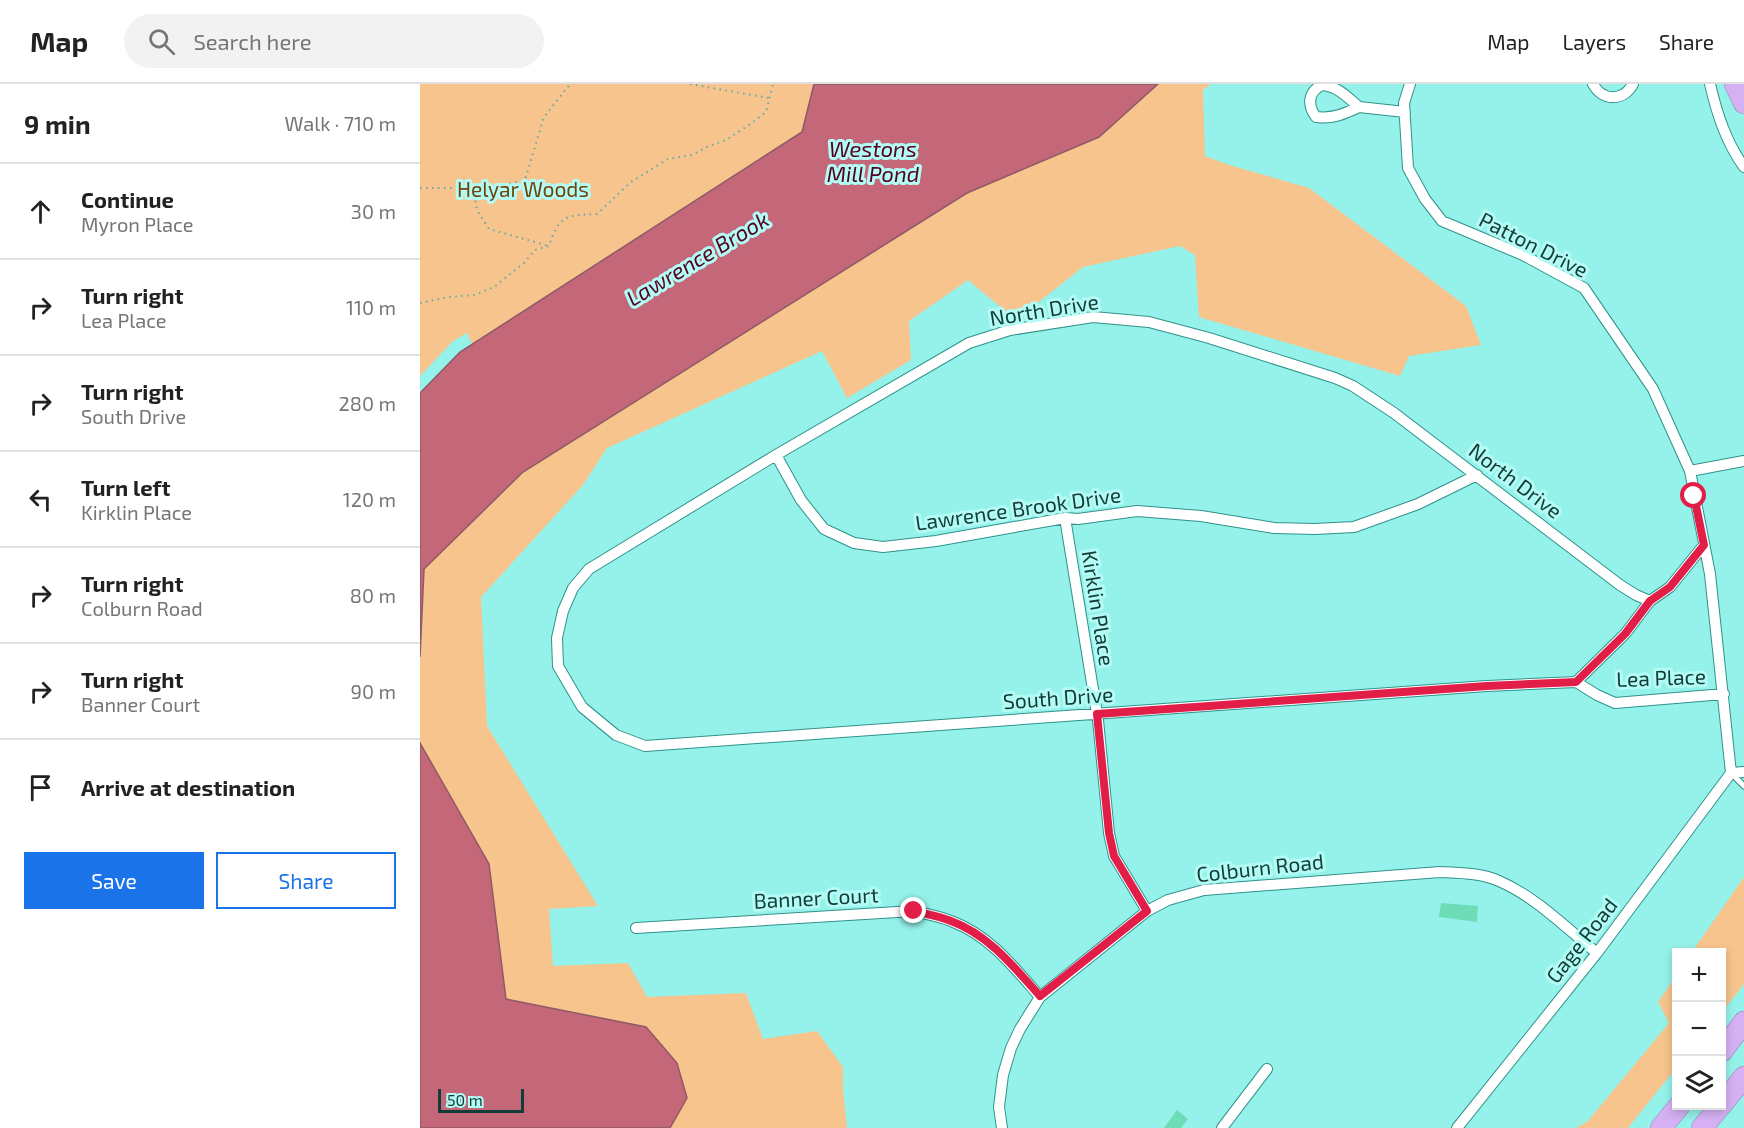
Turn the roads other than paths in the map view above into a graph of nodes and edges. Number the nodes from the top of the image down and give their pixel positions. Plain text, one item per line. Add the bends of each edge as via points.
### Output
1 (1410, 84) edge
2 (1593, 84) edge
3 (1633, 84) edge
4 (1710, 84) edge
5 (1735, 84) edge
6 (1744, 103) edge
7 (1359, 108) dead end
8 (1405, 112) junction
9 (1744, 167) edge
10 (776, 455) junction
11 (1744, 461) edge
12 (1690, 471) junction
13 (1477, 475) junction
14 (1065, 518) junction
15 (1704, 545) junction
16 (1650, 601) junction
17 (1576, 682) junction
18 (569, 684) joint
19 (1724, 694) junction
20 (1097, 714) junction
21 (1744, 772) edge
22 (1731, 773) junction
23 (1744, 786) edge
24 (1147, 911) junction
25 (636, 928) dead end
26 (1597, 953) junction
27 (1040, 996) junction
28 (1744, 1022) edge
29 (1726, 1046) edge
30 (1267, 1069) dead end
31 (1744, 1077) edge
32 (1726, 1099) edge
33 (1676, 1110) edge
34 (1717, 1110) edge
35 (1002, 1128) edge
36 (1222, 1128) edge
37 (1457, 1128) edge
38 (1661, 1128) edge
39 (1702, 1128) edge

1 - 8 street, Patton Drive
2 - 3 street via 1598,92 1611,98 1625,94
4 - 9 street via 1717,116
5 - 6 highway
7 - 8 street
8 - 12 street, Patton Drive via 1408,168 1442,221 1523,255 1584,288 1653,389
10 - 13 street, North Drive via 969,343 1010,330 1093,317 1149,322 1335,378 1394,413
10 - 14 street, Lawrence Brook Drive via 801,500 824,528 854,543 883,547 936,541
10 - 18 street, North Drive via 589,569 573,588 557,638 558,666
11 - 12 street
12 - 15 street, Patton Drive
13 - 14 street, Lawrence Brook Drive via 1418,504 1354,527 1274,528 1137,511
13 - 16 street, North Drive via 1620,585
14 - 20 street, Kirklin Place
15 - 16 street, Lea Place via 1670,587
15 - 19 street, Patton Drive
16 - 17 street, Lea Place via 1625,634
17 - 19 street, Lea Place via 1615,703
17 - 20 street, South Drive
18 - 20 street, South Drive via 582,707 616,735 645,746
19 - 22 street, Patton Drive
20 - 24 street, Kirklin Place via 1114,856
21 - 22 street
22 - 23 lane
22 - 26 street, Gage Road
24 - 26 street, Colburn Road via 1167,900 1204,890 1440,872 1473,873 1498,880 1523,895
24 - 27 street, Colburn Road
25 - 27 street, Banner Court via 914,911 967,928 999,951
26 - 37 street, Gage Road
27 - 35 street, Colburn Road via 1020,1029 1003,1074 999,1107
28 - 29 highway
30 - 36 street
31 - 32 highway
33 - 38 highway
34 - 39 highway

